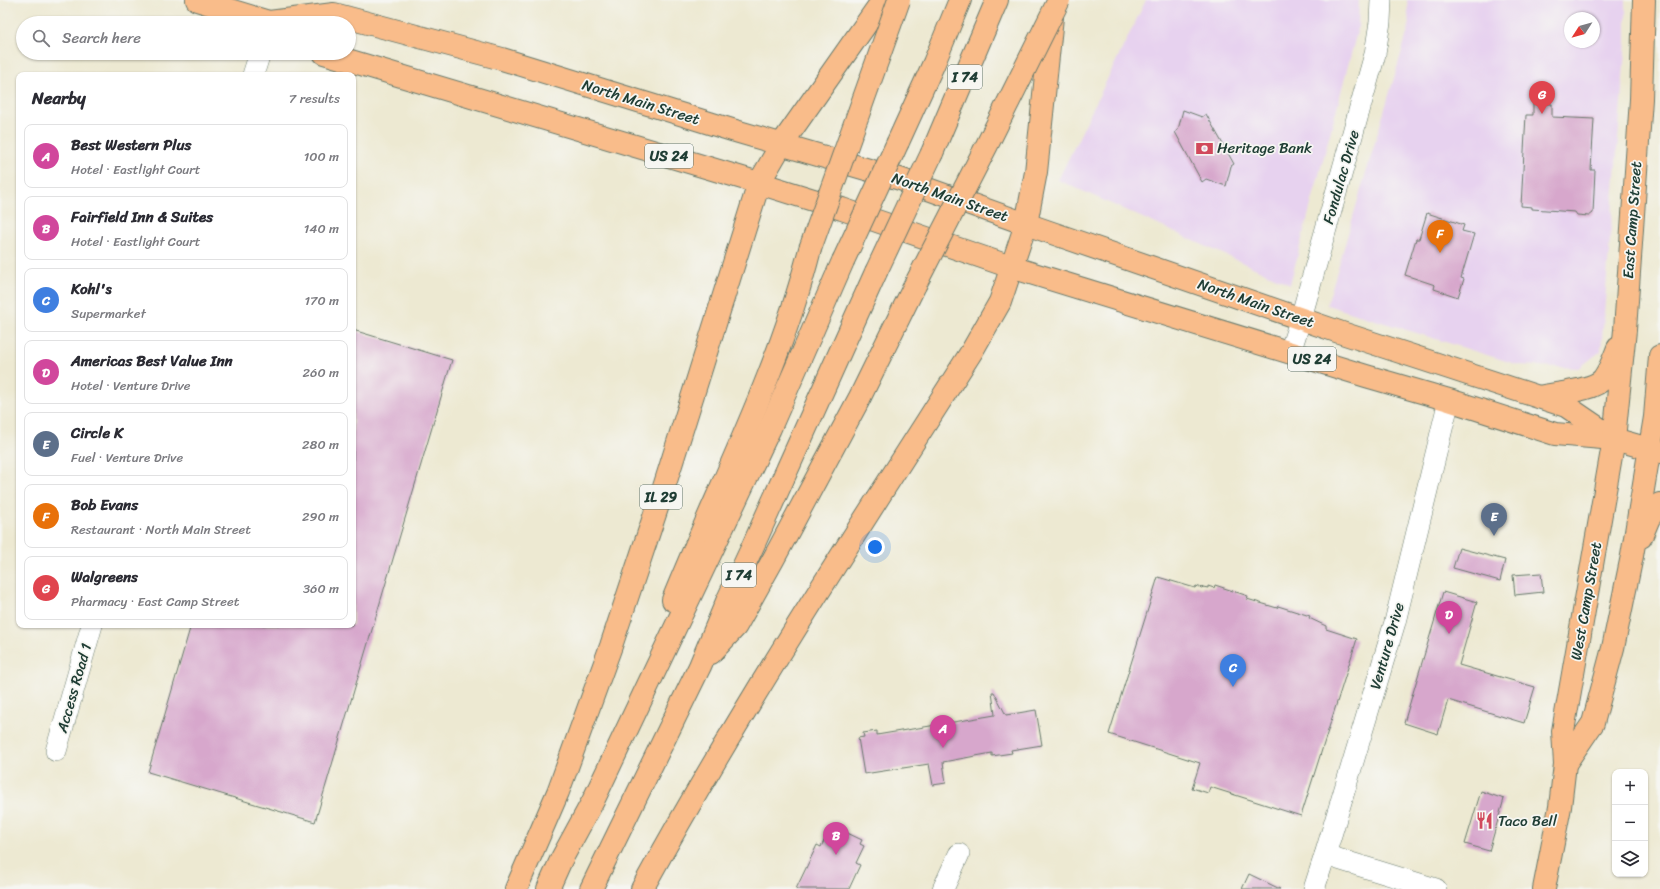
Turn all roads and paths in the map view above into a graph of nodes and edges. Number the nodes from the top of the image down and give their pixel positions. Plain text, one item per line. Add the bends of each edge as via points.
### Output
1 (197, 0) edge
2 (883, 0) edge
3 (899, 0) edge
4 (960, 0) edge
5 (997, 0) edge
6 (1054, 0) edge
7 (1059, 0) edge
8 (1381, 0) edge
9 (1644, 0) edge
10 (250, 16) edge
11 (318, 16) edge
12 (342, 16) edge
13 (356, 20) edge
14 (258, 60) edge
15 (347, 60) edge
16 (254, 72) edge
17 (781, 145) junction
18 (759, 183) junction
19 (1026, 224) junction
20 (1012, 267) junction
21 (1301, 318) junction
22 (1625, 330) junction
23 (1290, 352) junction
24 (1660, 356) edge
25 (1539, 397) junction
26 (1449, 400) junction
27 (1614, 439) junction
28 (1654, 451) edge
29 (1660, 504) edge
30 (1632, 556) junction
31 (91, 628) edge
32 (700, 666) junction
33 (56, 751) dead end
34 (1565, 764) junction
35 (592, 801) junction
36 (959, 854) dead end
37 (1325, 855) junction
38 (594, 882) edge
39 (516, 889) edge
40 (548, 889) edge
41 (642, 889) edge
42 (943, 889) edge
43 (1314, 889) edge
44 (1436, 889) edge
45 (1544, 889) edge

1 - 10 main road, North Main Street / US 24
2 - 17 main road
3 - 35 main road, bridge via 755,407 683,575
4 - 35 main road, I 74, bridge via 770,428
5 - 32 main road, I 74, bridge via 932,153 728,599
6 - 19 main road via 1036,172
7 - 32 main road, bridge via 859,399 736,626
8 - 21 street, Fondulac Drive via 1375,54
9 - 22 main road, East Camp Street via 1641,99
11 - 12 main road, North Main Street / US 24
13 - 17 main road, North Main Street / US 24 via 507,60
14 - 16 street
15 - 18 main road, North Main Street / US 24
17 - 18 main road, IL 29
17 - 19 main road, North Main Street / US 24 via 900,179
18 - 20 main road, North Main Street / US 24
18 - 39 main road, IL 29 via 665,484 611,646 558,792
19 - 20 main road
19 - 21 main road, North Main Street / US 24
20 - 23 main road, North Main Street / US 24
20 - 41 main road via 1000,302 972,351 751,700 681,817
21 - 23 street, Fondulac Drive
21 - 25 main road, North Main Street / US 24
22 - 25 main road via 1610,368 1602,380 1585,389
22 - 27 main road, East Camp Street
23 - 26 main road, North Main Street / US 24
24 - 28 main road
25 - 27 main road, North Main Street / US 24 via 1566,406
26 - 27 main road, North Main Street / US 24 via 1555,434
26 - 37 street, Venture Drive via 1395,622
27 - 28 main road, North Main Street / US 24
27 - 34 main road, West Camp Street via 1563,731
28 - 30 main road, West Camp Street
29 - 30 main road via 1649,518
30 - 34 main road, West Camp Street via 1613,648 1593,723
31 - 33 street, Access Road 1
32 - 38 main road, I 74
34 - 45 main road, West Camp Street via 1560,808
35 - 40 main road, I 74
36 - 42 street
37 - 43 street, Venture Drive
37 - 44 street

